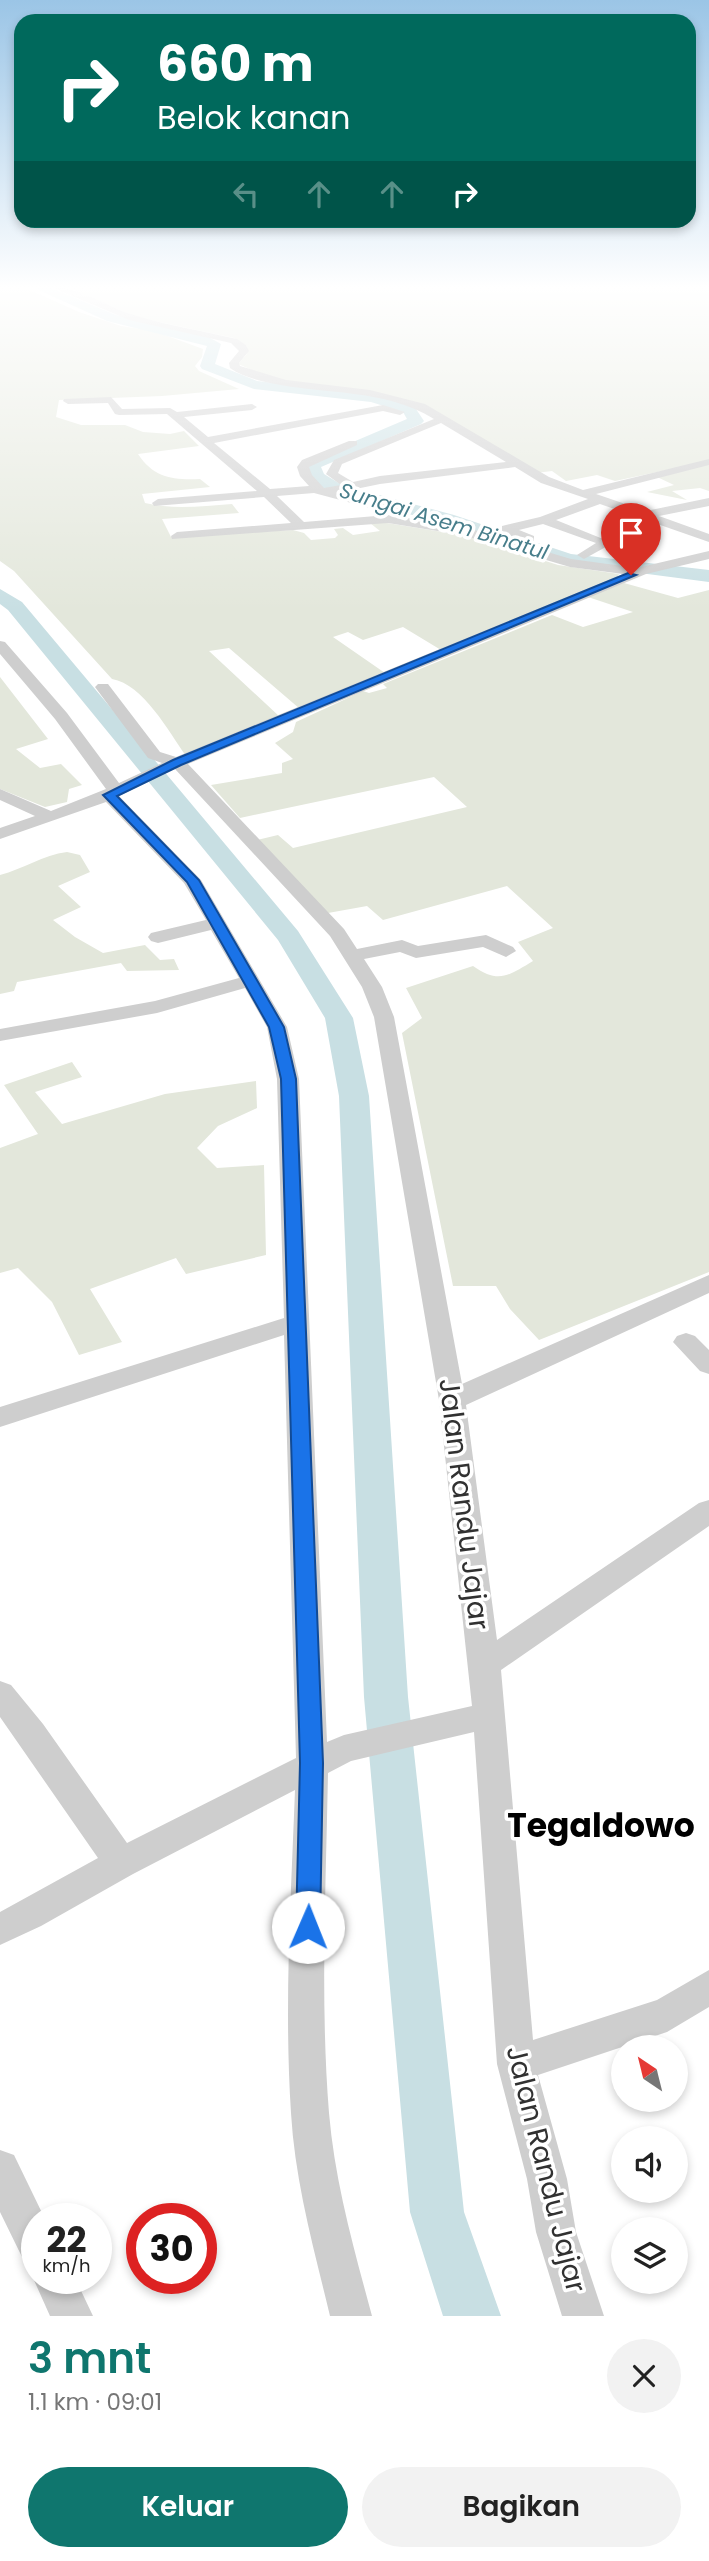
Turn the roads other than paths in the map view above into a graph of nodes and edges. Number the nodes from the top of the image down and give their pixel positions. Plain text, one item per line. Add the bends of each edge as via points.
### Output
1 (378, 395) edge
2 (68, 401) dead end
3 (252, 407) dead end
4 (175, 415) junction
5 (442, 419) junction
6 (205, 440) junction
7 (709, 462) edge
8 (515, 464) junction
9 (350, 486) junction
10 (325, 491) junction
11 (268, 494) junction
12 (580, 494) junction
13 (601, 499) junction
14 (709, 502) edge
15 (158, 503) dead end
16 (648, 514) junction
17 (544, 520) junction
18 (709, 522) edge
19 (302, 527) junction
20 (684, 527) junction
21 (464, 531) junction
22 (177, 536) dead end
23 (709, 538) edge
24 (584, 555) junction
25 (709, 555) edge
26 (639, 568) junction
27 (0, 645) edge
28 (103, 687) dead end
29 (175, 764) junction
30 (115, 791) junction
31 (0, 794) edge
32 (49, 816) junction
33 (0, 834) edge
34 (217, 923) junction
35 (159, 937) dead end
36 (506, 951) dead end
37 (360, 954) junction
38 (252, 980) junction
39 (0, 1035) edge
40 (709, 1283) edge
41 (295, 1323) junction
42 (686, 1342) dead end
43 (709, 1365) edge
44 (452, 1400) junction
45 (0, 1418) edge
46 (709, 1511) edge
47 (485, 1665) junction
48 (0, 1694) edge
49 (488, 1716) junction
50 (344, 1749) joint
51 (312, 1763) junction
52 (121, 1863) junction
53 (0, 1928) edge
54 (709, 1987) edge
55 (516, 2064) junction
56 (0, 2169) edge
57 (21, 2212) edge
58 (61, 2294) edge
59 (72, 2316) edge
60 (351, 2316) edge
61 (583, 2316) edge

1 - 5 street via 420,407
2 - 4 street via 108,400 119,412 167,411
3 - 4 street
4 - 6 street
5 - 8 street
5 - 9 street via 338,463 332,474
6 - 10 street via 385,407 408,416 390,429 310,459 303,467 306,476
6 - 11 street
7 - 12 street
8 - 9 street
8 - 12 street
9 - 10 street
10 - 11 street
10 - 21 street
11 - 15 street
11 - 19 street
12 - 13 street
13 - 16 street
13 - 17 street
14 - 16 street
16 - 20 street
17 - 24 street via 607,543
17 - 24 street via 506,529
18 - 20 street
19 - 21 street via 387,519
19 - 22 street
20 - 23 street
21 - 26 street via 570,563
24 - 26 street
25 - 26 street
26 - 29 street
27 - 30 street via 61,716
28 - 29 street, Jalan Randu Jajar via 154,755
29 - 30 street
29 - 37 street, Jalan Randu Jajar
30 - 32 street
30 - 34 street via 192,880
31 - 32 street
32 - 33 street
34 - 35 street
34 - 38 street
36 - 37 street via 486,941 416,952 402,946
37 - 44 street, Jalan Randu Jajar via 384,1017
38 - 39 street via 157,1007
38 - 41 street via 276,1027 288,1079
40 - 44 street
41 - 45 street
41 - 51 street
42 - 43 street
44 - 47 street, Jalan Randu Jajar
46 - 47 street
47 - 49 street, Jalan Randu Jajar
48 - 52 street
49 - 50 street
49 - 55 street, Jalan Randu Jajar
50 - 51 street
51 - 52 street
51 - 60 street via 306,2009 310,2115 323,2208
52 - 53 street
54 - 55 street via 667,2014
55 - 61 street, Jalan Randu Jajar via 547,2179 556,2232
56 - 57 street
58 - 59 street

